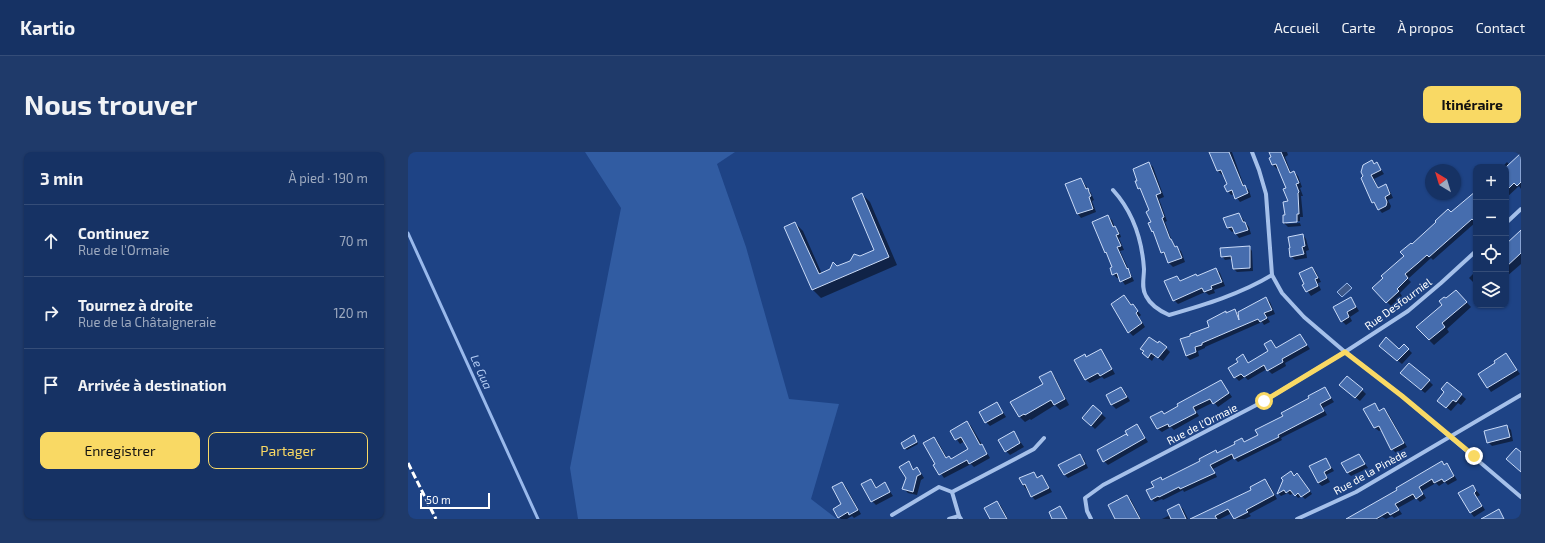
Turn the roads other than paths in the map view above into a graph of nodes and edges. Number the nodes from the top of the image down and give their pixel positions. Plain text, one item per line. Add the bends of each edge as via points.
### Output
1 (1252, 152) edge
2 (1113, 190) dead end
3 (1521, 209) edge
4 (1509, 220) edge
5 (1473, 254) edge
6 (1272, 275) junction
7 (1345, 352) junction
8 (1521, 395) edge
9 (1449, 436) junction
10 (1044, 438) dead end
11 (952, 492) junction
12 (1521, 497) edge
13 (892, 515) dead end
14 (960, 517) edge
15 (949, 519) edge
16 (1091, 519) edge
17 (1297, 519) edge

1 - 6 street via 1266,194
2 - 6 street via 1124,203 1138,235 1143,254 1143,288 1146,296 1159,311 1170,315 1186,310 1237,292
3 - 4 street
5 - 7 street, Rue Desfourniel via 1408,311
6 - 7 street via 1282,293 1304,317
7 - 9 street
7 - 16 street, Rue de l'Ormaie via 1264,401 1103,485 1085,498
8 - 9 street, Rue de la Pinède
9 - 12 street
9 - 17 street, Rue de la Pinède via 1356,492
10 - 11 street via 1034,450
11 - 13 street via 939,487
11 - 14 street
14 - 15 street

